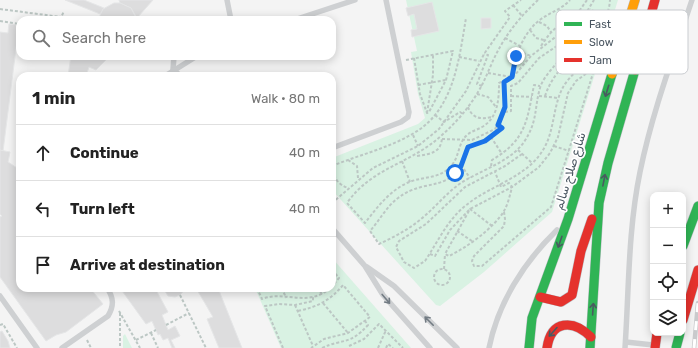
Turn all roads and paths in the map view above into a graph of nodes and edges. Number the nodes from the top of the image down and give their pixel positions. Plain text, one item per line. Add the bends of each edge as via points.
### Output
1 (227, 0) edge
2 (355, 0) edge
3 (386, 0) edge
4 (521, 0) edge
5 (538, 0) edge
6 (566, 0) edge
7 (570, 0) edge
8 (587, 0) edge
9 (594, 0) edge
10 (610, 0) edge
11 (635, 0) edge
12 (655, 0) edge
13 (692, 0) edge
14 (565, 5) junction
15 (513, 6) junction
16 (0, 8) edge
17 (590, 9) edge
18 (559, 10) edge
19 (581, 10) edge
20 (607, 10) edge
21 (632, 10) edge
22 (652, 10) edge
23 (64, 11) dead end
24 (556, 12) edge
25 (688, 12) edge
26 (54, 16) edge
27 (62, 16) edge
28 (229, 16) edge
29 (306, 16) edge
30 (522, 16) junction
31 (0, 21) edge
32 (538, 22) junction
33 (16, 23) edge
34 (556, 27) edge
35 (530, 30) junction
36 (551, 32) junction
37 (556, 36) edge
38 (505, 38) junction
39 (545, 40) junction
40 (520, 46) junction
41 (556, 46) edge
42 (540, 47) junction
43 (518, 51) junction
44 (484, 54) junction
45 (433, 55) junction
46 (530, 56) junction
47 (459, 57) dead end
48 (414, 58) junction
49 (174, 60) edge
50 (190, 60) edge
51 (479, 61) junction
52 (399, 62) junction
53 (556, 65) edge
54 (173, 70) junction
55 (170, 72) edge
56 (175, 72) edge
57 (487, 73) junction
58 (556, 74) edge
59 (573, 74) edge
60 (586, 74) edge
61 (593, 74) edge
62 (612, 74) edge
63 (634, 74) edge
64 (668, 74) edge
65 (512, 77) junction
66 (446, 80) junction
67 (432, 82) junction
68 (504, 82) junction
69 (418, 85) junction
70 (482, 86) junction
71 (540, 86) junction
72 (477, 94) junction
73 (512, 96) junction
74 (539, 96) junction
75 (545, 96) junction
76 (532, 97) junction
77 (558, 98) junction
78 (468, 107) junction
79 (496, 108) junction
80 (504, 112) junction
81 (427, 113) junction
82 (463, 114) junction
83 (435, 115) dead end
84 (492, 117) junction
85 (444, 122) junction
86 (498, 125) junction
87 (412, 134) dead end
88 (442, 137) junction
89 (491, 138) junction
90 (463, 141) junction
91 (336, 146) edge
92 (418, 146) junction
93 (554, 146) junction
94 (518, 150) junction
95 (569, 151) junction
96 (502, 154) junction
97 (522, 154) junction
98 (414, 156) junction
99 (347, 160) dead end
100 (402, 162) junction
101 (532, 163) junction
102 (461, 166) junction
103 (491, 166) junction
104 (495, 172) junction
105 (470, 178) junction
106 (336, 179) edge
107 (358, 179) junction
108 (410, 182) junction
109 (500, 184) junction
110 (512, 187) junction
111 (348, 188) junction
112 (336, 199) edge
113 (600, 203) junction
114 (698, 206) edge
115 (470, 209) junction
116 (504, 212) junction
117 (568, 219) junction
118 (492, 226) junction
119 (457, 231) junction
120 (336, 233) edge
121 (686, 238) edge
122 (472, 241) junction
123 (430, 254) junction
124 (445, 254) junction
125 (365, 266) junction
126 (444, 269) junction
127 (698, 270) edge
128 (109, 292) edge
129 (259, 292) edge
130 (283, 292) edge
131 (325, 292) edge
132 (322, 294) joint
133 (180, 295) dead end
134 (0, 296) edge
135 (540, 296) junction
136 (313, 297) junction
137 (286, 298) junction
138 (113, 302) junction
139 (322, 303) junction
140 (295, 305) junction
141 (686, 310) edge
142 (120, 312) junction
143 (298, 312) junction
144 (189, 313) junction
145 (365, 321) junction
146 (0, 325) edge
147 (166, 325) dead end
148 (156, 330) dead end
149 (386, 330) junction
150 (151, 333) junction
151 (348, 333) junction
152 (658, 336) edge
153 (678, 336) edge
154 (591, 337) junction
155 (136, 340) junction
156 (346, 342) junction
157 (625, 345) edge
158 (312, 347) edge
159 (350, 347) edge
160 (658, 347) edge
161 (672, 347) edge
162 (17, 348) edge
163 (37, 348) edge
164 (62, 348) edge
165 (120, 348) edge
166 (140, 348) edge
167 (158, 348) edge
168 (206, 348) edge
169 (283, 348) edge
170 (322, 348) edge
171 (378, 348) edge
172 (386, 348) edge
173 (392, 348) edge
174 (403, 348) edge
175 (430, 348) edge
176 (457, 348) edge
177 (489, 348) edge
178 (529, 348) edge
179 (547, 348) edge
180 (590, 348) edge
181 (682, 348) edge

1 - 28 lane
2 - 29 lane
3 - 52 lane
4 - 15 path
5 - 30 path
6 - 14 path
7 - 14 path
8 - 19 path
9 - 17 path
10 - 20 path
11 -> 21 highway, شارع صلاح سالم
22 -> 12 highway
13 - 25 lane
14 - 18 path
15 - 30 path
15 - 44 path via 506,11 510,17
16 - 26 path
23 - 27 path
24 - 32 path
30 - 38 path
31 - 33 path
32 - 35 path
32 - 36 path via 545,24
34 - 36 path
35 - 39 path via 536,38
35 - 40 path
36 - 39 path
37 - 42 path
38 - 40 path
38 - 57 path
39 - 42 path
40 - 43 path
41 - 73 path via 539,58 518,83 511,86
42 - 46 path
43 - 46 path
43 - 65 path
44 - 51 path
44 - 70 path via 488,55 477,84
45 - 48 path
45 - 66 path via 453,51
45 - 67 path
46 - 65 path
47 - 51 path
48 - 52 path
48 - 69 path
49 - 54 lane
50 - 54 lane
51 - 85 path via 466,92
52 - 91 lane via 410,112 408,117
53 - 71 path
54 - 55 lane
54 - 56 lane
57 - 65 path
57 - 70 path
58 - 75 path
59 - 77 path
60 - 93 path via 576,81 568,93
61 - 95 path
62 -> 117 highway, شارع صلاح سالم
113 -> 63 highway via 608,162
64 - 157 lane via 652,122 640,172 632,231
65 - 68 path
66 - 67 path
66 - 81 path via 435,104
67 - 69 path
67 - 81 path
68 - 79 path via 499,83
68 - 80 path
69 - 81 path
70 - 72 path
71 - 74 path
71 - 76 path via 534,85
72 - 78 path
72 - 79 path via 488,96
73 - 76 path
73 - 80 path via 511,111
74 - 75 path
74 - 94 path via 531,130
75 - 77 path
76 - 96 path via 524,130 514,145
77 - 101 path via 550,135 541,154
78 - 82 path
78 - 84 path via 472,114 479,118
79 - 84 path
80 - 86 path
82 - 85 path via 460,112
82 - 88 path
83 - 85 path
84 - 90 path
85 - 92 path
86 - 89 path via 502,128
86 - 90 path via 484,135
87 - 92 path
88 - 90 path
88 - 98 path
88 - 98 path via 441,145 436,152
89 - 96 path
89 - 102 path via 468,147
90 - 108 path via 457,158 449,169 438,176
92 - 107 path via 384,162
93 - 95 path
93 - 110 path via 539,167
94 - 97 path
94 - 103 path
95 - 116 path via 548,210 482,266 477,267 473,264 472,258 502,228
96 - 103 path via 492,160
97 - 101 path
97 - 104 path
98 - 100 path
99 - 107 path via 351,160 357,166
100 - 108 path
100 - 108 path via 370,178 347,203 365,223 386,198
101 - 109 path
102 - 105 path
102 - 105 path via 448,179 413,190 398,198 370,231 379,244 417,222 450,192
103 - 105 path
104 - 109 path
104 - 123 path via 456,194 426,224 399,241 396,247 404,262 414,268
106 - 111 path
107 - 111 path
109 - 110 path via 501,187 509,183
109 - 123 path via 474,199 457,213 439,236
110 - 115 path
110 - 116 path
111 - 112 path
113 - 135 highway via 585,235 572,295 561,302
154 -> 113 highway
114 - 121 highway
115 - 118 path
115 - 119 path
115 - 123 path via 450,230 435,256
116 - 118 path
117 -> 135 highway, شارع صلاح سالم
117 - 177 lane via 537,249 508,296 494,328
118 - 122 path
119 - 122 path
119 - 124 path
120 - 125 lane
122 - 124 path via 450,255
124 - 126 path
125 -> 175 lane via 383,295
176 -> 125 lane via 394,286
126 - 126 path via 435,274 435,281 441,285 450,280 450,273
127 - 141 highway
128 - 138 lane
129 - 137 path via 262,299 272,296
130 - 137 path
131 - 132 path
132 - 136 path
133 - 144 path
134 - 163 lane
135 - 178 highway, شارع صلاح سالم via 532,318
136 - 137 path
136 - 140 path via 313,301
138 - 142 path
138 - 164 lane via 108,316
139 - 143 path
139 - 145 path via 343,285 370,317
139 - 151 path
140 - 143 path
140 - 169 path via 265,306
142 - 155 path
142 - 165 path
143 - 158 path
144 - 147 path
144 - 168 path
145 - 151 path
145 - 156 path via 368,325 356,337
146 - 162 path via 3,324
148 - 150 path
149 - 159 path via 379,324 364,339
149 - 171 path
149 - 174 path
150 - 155 path
150 - 167 path
151 - 158 path via 324,339
152 - 160 highway, bridge
153 - 161 highway, bridge
154 -> 179 highway via 580,327 561,325 548,337
154 - 180 highway
155 - 166 path
156 - 159 path
156 - 170 path
157 - 160 lane
161 - 181 lane
172 - 173 path via 388,344

